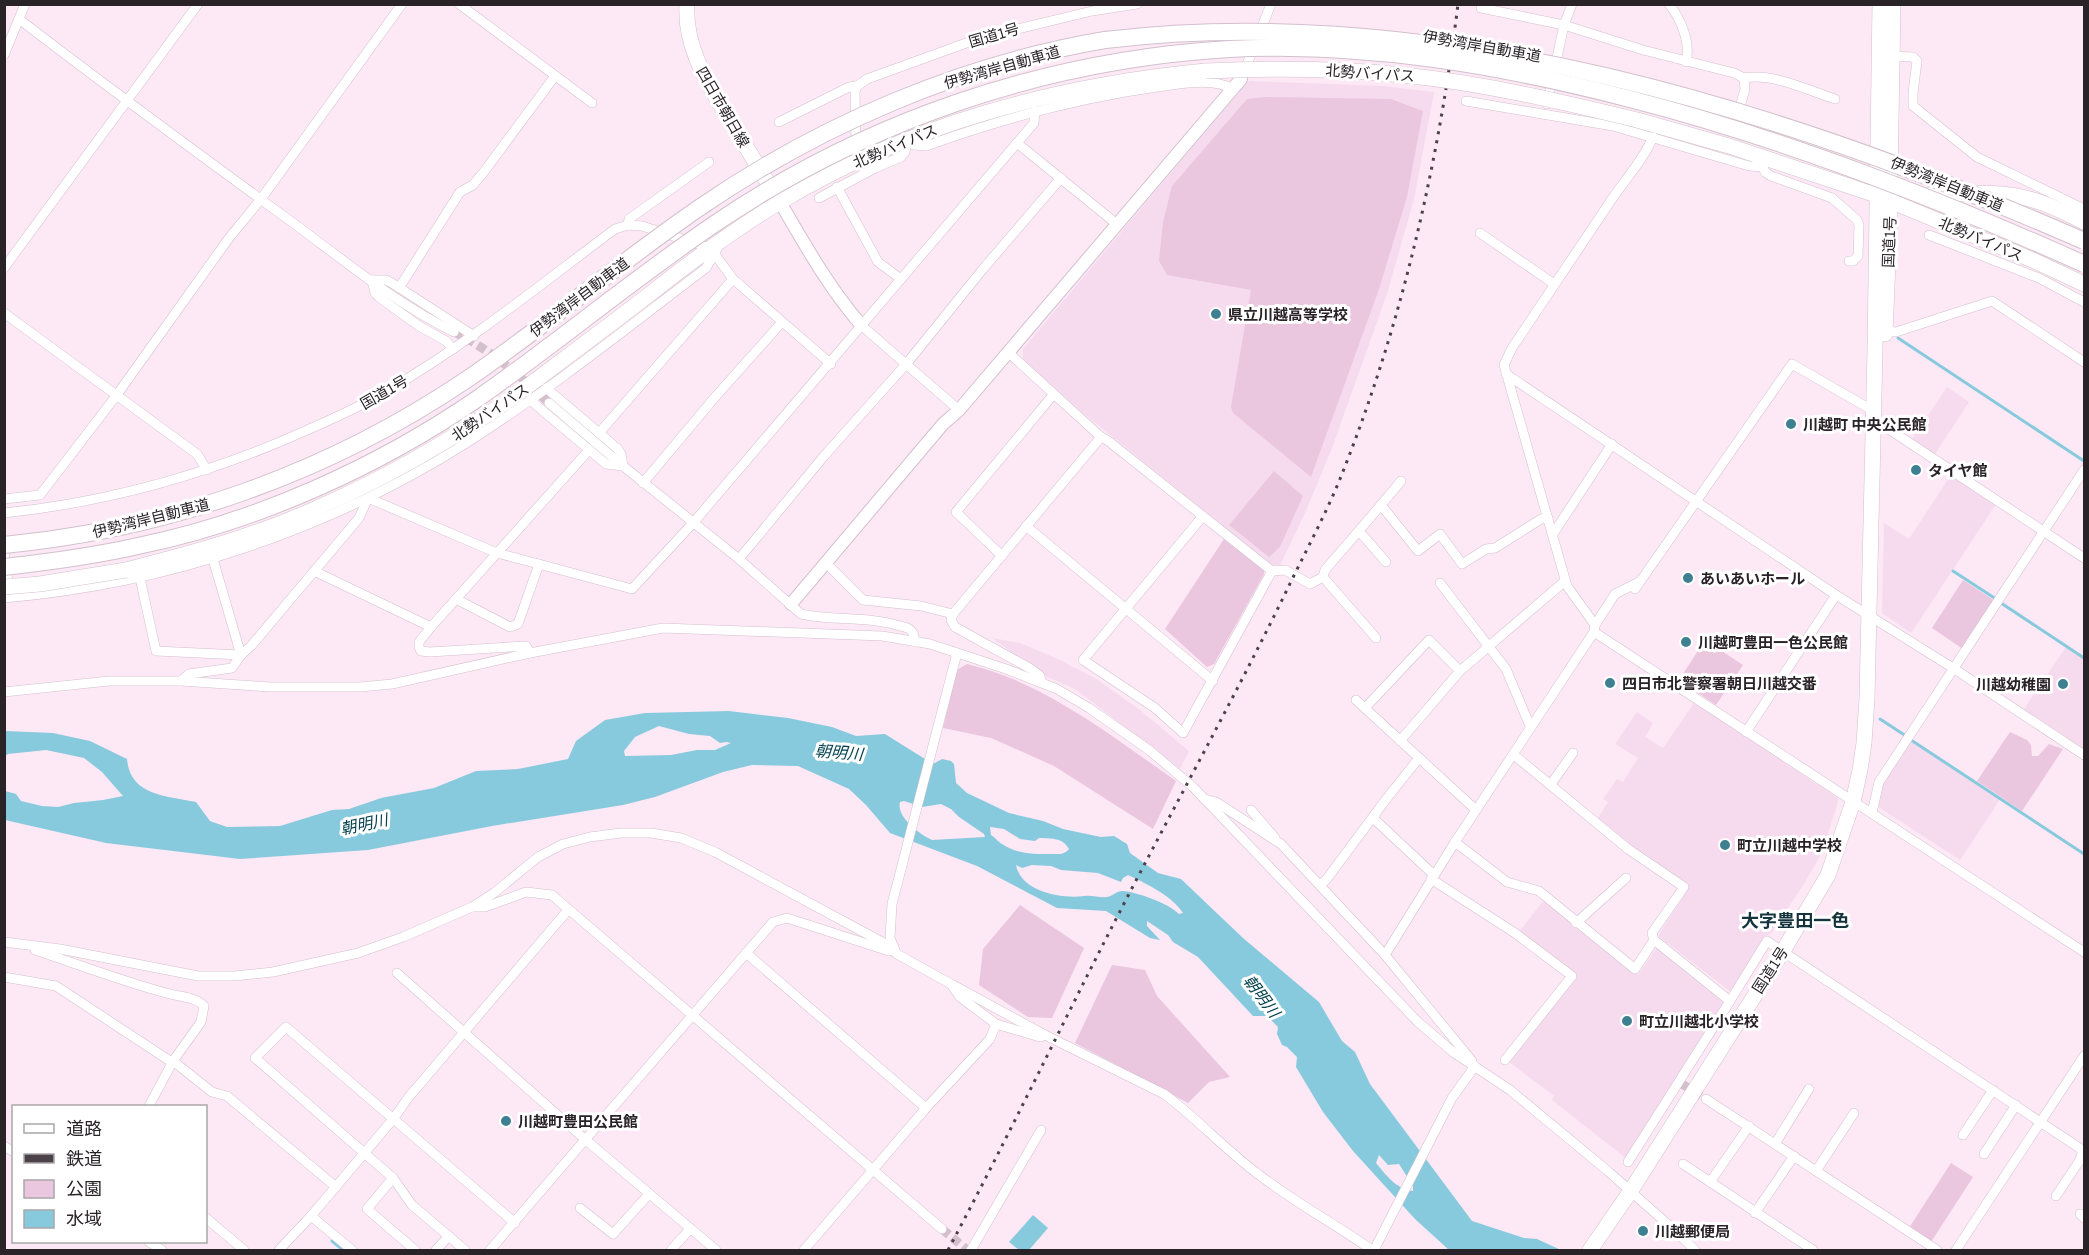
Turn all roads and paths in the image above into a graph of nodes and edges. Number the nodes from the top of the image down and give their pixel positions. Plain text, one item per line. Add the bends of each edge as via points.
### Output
1 (25, 4) edge
2 (198, 4) edge
3 (402, 4) edge
4 (459, 4) edge
5 (687, 4) edge
6 (1137, 4) edge
7 (1271, 4) edge
8 (1572, 4) edge
9 (1669, 4) edge
10 (1880, 4) edge
11 (1893, 4) edge
12 (1481, 8) dead end
13 (19, 19) junction
14 (1564, 25) junction
15 (8, 38) edge
16 (4, 56) edge
17 (1892, 56) junction
18 (1686, 62) junction
19 (555, 76) junction
20 (1744, 78) junction
21 (1237, 84) junction
22 (857, 86) junction
23 (1835, 99) dead end
24 (1466, 101) dead end
25 (127, 102) junction
26 (592, 103) dead end
27 (1035, 111) junction
28 (1545, 113) junction
29 (779, 122) dead end
30 (1653, 137) junction
31 (907, 140) junction
32 (1017, 143) junction
33 (926, 146) junction
34 (1730, 146) junction
35 (900, 157) junction
36 (857, 161) junction
37 (710, 162) dead end
38 (1766, 163) junction
39 (1061, 178) junction
40 (837, 188) junction
41 (2023, 190) junction
42 (1885, 196) junction
43 (819, 198) dead end
44 (261, 199) junction
45 (780, 202) junction
46 (2085, 209) edge
47 (1925, 215) junction
48 (2085, 222) edge
49 (628, 225) junction
50 (1118, 225) junction
51 (1480, 233) dead end
52 (1929, 235) dead end
53 (1889, 238) junction
54 (2085, 241) edge
55 (712, 251) junction
56 (1990, 251) junction
57 (1849, 261) dead end
58 (2085, 264) edge
59 (4, 268) edge
60 (733, 279) junction
61 (902, 279) junction
62 (372, 280) junction
63 (1554, 284) junction
64 (2085, 284) edge
65 (399, 288) junction
66 (2085, 302) edge
67 (4, 313) edge
68 (782, 322) junction
69 (862, 326) junction
70 (1885, 331) junction
71 (454, 332) tunnel mouth
72 (474, 336) junction
73 (453, 350) junction
74 (1008, 352) junction
75 (2085, 362) edge
76 (907, 363) junction
77 (831, 364) junction
78 (1506, 374) junction
79 (546, 388) junction
80 (1053, 395) junction
81 (116, 396) junction
82 (530, 400) junction
83 (549, 404) tunnel mouth
84 (959, 410) junction
85 (1875, 416) junction
86 (599, 433) junction
87 (1101, 437) junction
88 (1612, 444) junction
89 (589, 450) junction
90 (623, 466) junction
91 (207, 470) junction
92 (2085, 470) edge
93 (1401, 481) dead end
94 (644, 483) junction
95 (368, 498) junction
96 (4, 499) edge
97 (1697, 502) junction
98 (1381, 505) junction
99 (4, 513) edge
100 (1203, 516) junction
101 (1548, 518) junction
102 (693, 523) junction
103 (1026, 526) junction
104 (1359, 531) junction
105 (2045, 531) junction
106 (1553, 534) junction
107 (4, 545) edge
108 (4, 551) edge
109 (497, 553) junction
110 (1002, 556) junction
111 (2085, 558) edge
112 (213, 559) junction
113 (739, 559) junction
114 (1386, 562) dead end
115 (826, 563) junction
116 (539, 564) junction
117 (4, 567) edge
118 (314, 571) junction
119 (1272, 571) junction
120 (1323, 577) junction
121 (140, 578) junction
122 (1565, 581) junction
123 (1440, 583) dead end
124 (6, 594) edge
125 (1836, 595) junction
126 (456, 598) junction
127 (791, 604) junction
128 (1126, 609) junction
129 (953, 614) junction
130 (1868, 615) junction
131 (431, 627) junction
132 (1594, 628) junction
133 (1376, 638) dead end
134 (915, 642) junction
135 (1489, 648) junction
136 (530, 652) junction
137 (957, 653) junction
138 (241, 655) junction
139 (1953, 668) junction
140 (1460, 671) junction
141 (181, 681) junction
142 (1213, 681) junction
143 (1041, 682) junction
144 (4, 693) edge
145 (1356, 700) dead end
146 (1365, 708) junction
147 (1530, 726) junction
148 (1746, 732) junction
149 (1400, 741) junction
150 (1573, 753) dead end
151 (1514, 755) junction
152 (2085, 755) edge
153 (1419, 758) junction
154 (1551, 784) junction
155 (1204, 799) junction
156 (1852, 802) junction
157 (1251, 810) dead end
158 (1476, 810) junction
159 (1872, 813) junction
160 (1373, 818) junction
161 (1455, 842) junction
162 (1281, 844) junction
163 (1433, 877) junction
164 (1626, 878) dead end
165 (1320, 885) junction
166 (472, 907) junction
167 (568, 910) junction
168 (1576, 923) junction
169 (1654, 940) junction
170 (4, 942) edge
171 (19, 945) junction
172 (1783, 951) junction
173 (2085, 952) edge
174 (746, 953) junction
175 (897, 954) junction
176 (1384, 955) junction
177 (397, 974) dead end
178 (4, 977) edge
179 (951, 984) junction
180 (1730, 1001) junction
181 (693, 1016) junction
182 (996, 1024) junction
183 (465, 1033) junction
184 (1045, 1035) junction
185 (2085, 1056) edge
186 (1505, 1060) dead end
187 (174, 1061) junction
188 (1475, 1066) junction
189 (1809, 1089) dead end
190 (1993, 1090) junction
191 (1706, 1099) tunnel mouth
192 (150, 1105) edge
193 (2016, 1106) junction
194 (926, 1107) junction
195 (1854, 1113) dead end
196 (394, 1118) junction
197 (2041, 1122) junction
198 (1749, 1126) junction
199 (1041, 1130) dead end
200 (1963, 1135) dead end
201 (587, 1141) junction
202 (1774, 1144) junction
203 (2084, 1150) edge
204 (364, 1154) junction
205 (1984, 1154) dead end
206 (1794, 1156) junction
207 (1628, 1162) dead end
208 (1683, 1164) dead end
209 (873, 1170) junction
210 (1816, 1171) junction
211 (393, 1178) junction
212 (1710, 1182) junction
213 (336, 1187) junction
214 (1630, 1192) junction
215 (649, 1194) junction
216 (2056, 1196) dead end
217 (580, 1208) dead end
218 (1755, 1213) junction
219 (311, 1215) junction
220 (207, 1219) edge
221 (515, 1223) junction
222 (690, 1228) junction
223 (942, 1228) tunnel mouth
224 (449, 1236) junction
225 (968, 1250) edge
226 (244, 1251) edge
227 (279, 1251) edge
228 (352, 1251) edge
229 (415, 1251) edge
230 (436, 1251) edge
231 (465, 1251) edge
232 (490, 1251) edge
233 (671, 1251) edge
234 (716, 1251) edge
235 (804, 1251) edge
236 (1373, 1251) edge
237 (1590, 1251) edge
238 (1695, 1251) edge
239 (1813, 1251) edge
240 (1937, 1251) edge
241 (1956, 1251) edge

1 - 13 street
2 - 25 street
3 - 44 street
4 - 19 street
5 - 45 main road, 四日市朝日線 via 690,42 704,76
6 - 22 street, 国道1号 via 980,38
7 - 21 street
8 - 14 street
9 - 18 street via 1684,32
10 - 42 main road, 国道1号
11 - 17 main road, 国道1号
12 - 14 street
13 - 15 street
13 - 25 street
14 - 18 street
14 - 28 street
15 - 16 street
17 - 41 street via 1913,57 1917,61 1913,106
17 - 42 main road, 国道1号
18 - 20 street
19 - 26 street
19 - 65 street via 483,173 460,192
20 - 23 street via 1769,78
20 - 34 street via 1745,89
21 - 27 street via 1216,82 1129,91
21 - 50 street
22 - 29 street, 国道1号
22 - 36 street
24 - 28 street
25 - 44 street
25 - 59 street
27 - 32 street via 1034,123
27 - 33 street
28 - 30 street
30 - 38 street via 1749,166
30 - 63 street via 1632,174
31 - 33 street
31 - 34 main road, 北勢バイパス, bridge via 1053,95 1111,83 1206,70 1306,69 1402,75 1508,90
31 - 35 street
31 - 36 main road, 北勢バイパス
32 - 39 street
32 - 61 street
33 - 35 street
34 - 38 main road, 北勢バイパス
35 - 40 street
36 - 45 main road, 北勢バイパス
37 - 49 street, 国道1号 via 629,219
38 - 42 main road, 北勢バイパス
38 - 57 street via 1765,172 1771,176 1832,198 1857,220 1858,256
39 - 50 street
39 - 76 street
40 - 43 street
40 - 61 street via 878,262
41 - 42 main road, 北勢バイパス
41 - 46 street
41 - 48 main road, 北勢バイパス
42 - 47 main road, 北勢バイパス
42 - 53 main road, 国道1号
42 - 85 main road, 国道1号 via 1875,349
44 - 62 street
44 - 81 street
45 - 55 main road, 北勢バイパス via 723,239
45 - 69 street via 824,277
47 - 53 main road via 1905,218
47 - 56 main road, 北勢バイパス
49 - 55 street via 642,226
49 - 72 street, 国道1号 via 615,229
50 - 74 street
51 - 63 street
52 - 56 street
53 - 70 main road, 国道1号
54 - 107 highway, 伊勢湾岸自動車道, bridge via 1944,181 1792,126 1654,84 1532,54 1412,34 1292,26 1231,27 1105,40 1043,53 924,90 808,142 700,207 462,382 390,426 271,483 137,525
55 - 60 street
55 - 79 street via 706,268
55 - 124 main road, 北勢バイパス, bridge via 475,424 402,467 316,509 210,547 126,570 40,584
56 - 64 main road, 北勢バイパス
56 - 66 street
58 - 117 highway, 伊勢湾岸自動車道, bridge via 1939,201 1789,146 1653,105 1530,75 1412,56 1292,48 1232,49 1111,62 1028,81 932,111 820,160 711,225 473,402 319,486 234,520 141,546
60 - 68 street
60 - 86 street
61 - 69 street
62 - 65 street via 386,280
62 - 71 street
62 - 73 street via 380,298 446,341
63 - 78 street via 1512,348 1504,365
65 - 72 street
67 - 81 street
68 - 77 street
68 - 94 street
69 - 76 street
69 - 77 street
70 - 75 street via 1896,332 1992,301
70 - 85 main road, 国道1号
72 - 73 street, 国道1号
73 - 91 street, 国道1号 via 349,411
74 - 80 street
74 - 84 street
76 - 84 street
76 - 113 street
77 - 102 street
78 - 88 street
78 - 101 street
79 - 82 street
79 - 86 street
80 - 87 street
80 - 110 street via 956,512
81 - 91 street via 197,454
81 - 96 street via 40,495
82 - 89 street
82 - 95 street via 459,447
83 - 90 street
84 - 115 street
85 - 97 street via 1792,364
85 - 105 street
85 - 130 main road, 国道1号
86 - 90 street via 618,449
87 - 100 street
87 - 103 street
88 - 97 street
88 - 106 street
89 - 90 street via 606,464
89 - 109 street
90 - 94 street
91 - 99 street, 国道1号 via 123,494
92 - 105 street
93 - 98 street
94 - 102 street
95 - 109 street
95 - 112 street
95 - 118 street via 358,518
97 - 125 street
97 - 132 street via 1638,585 1615,594
98 - 101 street via 1418,551 1440,534 1462,564
98 - 104 street
100 - 119 street
100 - 128 street
101 - 106 street
102 - 113 street
102 - 116 street via 632,589
103 - 110 street
103 - 128 street
104 - 114 street
104 - 120 street
105 - 111 street
105 - 139 street
106 - 122 street
108 - 124 street
109 - 116 street
109 - 126 street
110 - 129 street
112 - 121 street
112 - 138 street
113 - 127 street
115 - 127 street
115 - 129 street via 863,600
116 - 126 street via 518,624 510,627
118 - 131 street
118 - 138 street
119 - 120 street via 1285,570 1310,584
119 - 142 street
120 - 133 street
121 - 124 street via 82,589
121 - 138 street via 156,651
122 - 132 street
122 - 135 street
123 - 135 street
125 - 130 street
125 - 148 street
126 - 131 street
127 - 134 street via 801,614 864,618 908,628
128 - 142 street
128 - 142 street via 1083,660 1155,708 1183,733
129 - 143 street via 955,627 1031,669
130 - 139 street
130 - 156 main road, 国道1号 via 1864,743
131 - 136 street via 419,642 422,651 525,646
132 - 147 street
132 - 148 street
134 - 136 street via 882,636 663,628
134 - 137 street
135 - 140 street
135 - 147 street via 1510,678
136 - 141 street via 392,684 360,687 270,687
137 - 143 street
137 - 175 street via 897,881 889,928
138 - 141 street via 232,668 189,674
139 - 152 street
139 - 159 street via 1879,782
140 - 146 street via 1429,640
140 - 149 street
141 - 144 street via 109,681
143 - 155 street via 1069,695 1119,729 1175,771
145 - 146 street
146 - 149 street
147 - 151 street
148 - 156 street
149 - 153 street
150 - 154 street
151 - 154 street
151 - 158 street
153 - 158 street
153 - 160 street
154 - 169 street via 1628,849 1684,887 1652,933
155 - 162 street via 1216,802
155 - 188 street via 1418,1022
156 - 159 street
156 - 172 main road, 国道1号 via 1828,875
157 - 162 street
158 - 161 street
159 - 173 street
160 - 163 street
160 - 165 street
161 - 163 street
161 - 168 street via 1507,882 1539,891
162 - 165 street
163 - 176 street
163 - 186 street via 1572,976
164 - 168 street
165 - 176 street
166 - 167 street via 485,907 525,892 539,892 552,895
166 - 171 street via 358,953 273,972 234,976 198,976 60,949
166 - 175 street via 538,857 563,844 621,833 651,833 681,838 715,852 882,942
167 - 181 street
167 - 183 street
168 - 169 street via 1635,969
169 - 180 street
170 - 171 street
171 - 187 street via 133,984 201,1002 201,1022
172 - 180 street via 1767,940
172 - 190 street
172 - 214 main road, 国道1号
174 - 175 street via 773,922 787,918
174 - 181 street
174 - 194 street
175 - 179 street
176 - 188 street
177 - 183 street
178 - 187 street via 56,986
179 - 182 street via 960,997
179 - 184 street
180 - 207 street
181 - 201 street
181 - 209 street
182 - 184 street via 1040,1037
182 - 194 street via 990,1039
183 - 196 street
183 - 201 street
184 - 236 street via 1164,1094 1259,1176
185 - 197 street
187 - 192 street
187 - 213 street via 212,1092 227,1096
188 - 214 street via 1510,1090
188 - 236 street via 1452,1098
189 - 202 street
190 - 193 street
190 - 200 street
191 - 198 street
193 - 197 street
193 - 205 street
194 - 209 street
195 - 210 street
196 - 204 street
196 - 204 street via 286,1027 255,1058
196 - 221 street
197 - 203 street
197 - 241 street
198 - 202 street
198 - 212 street
199 - 225 street
201 - 215 street
201 - 221 street
202 - 206 street
203 - 216 street
204 - 211 street
204 - 213 street
206 - 210 street
206 - 218 street
208 - 212 street
209 - 223 street
209 - 235 street
210 - 240 street
211 - 224 street via 412,1205
211 - 229 street via 367,1209
212 - 218 street
213 - 219 street
214 - 237 main road, 国道1号
214 - 238 street
215 - 217 street via 613,1234
215 - 222 street
218 - 239 street
219 - 227 street
219 - 228 street
220 - 226 street
221 - 232 street
222 - 233 street
222 - 234 street
224 - 230 street
224 - 231 street

